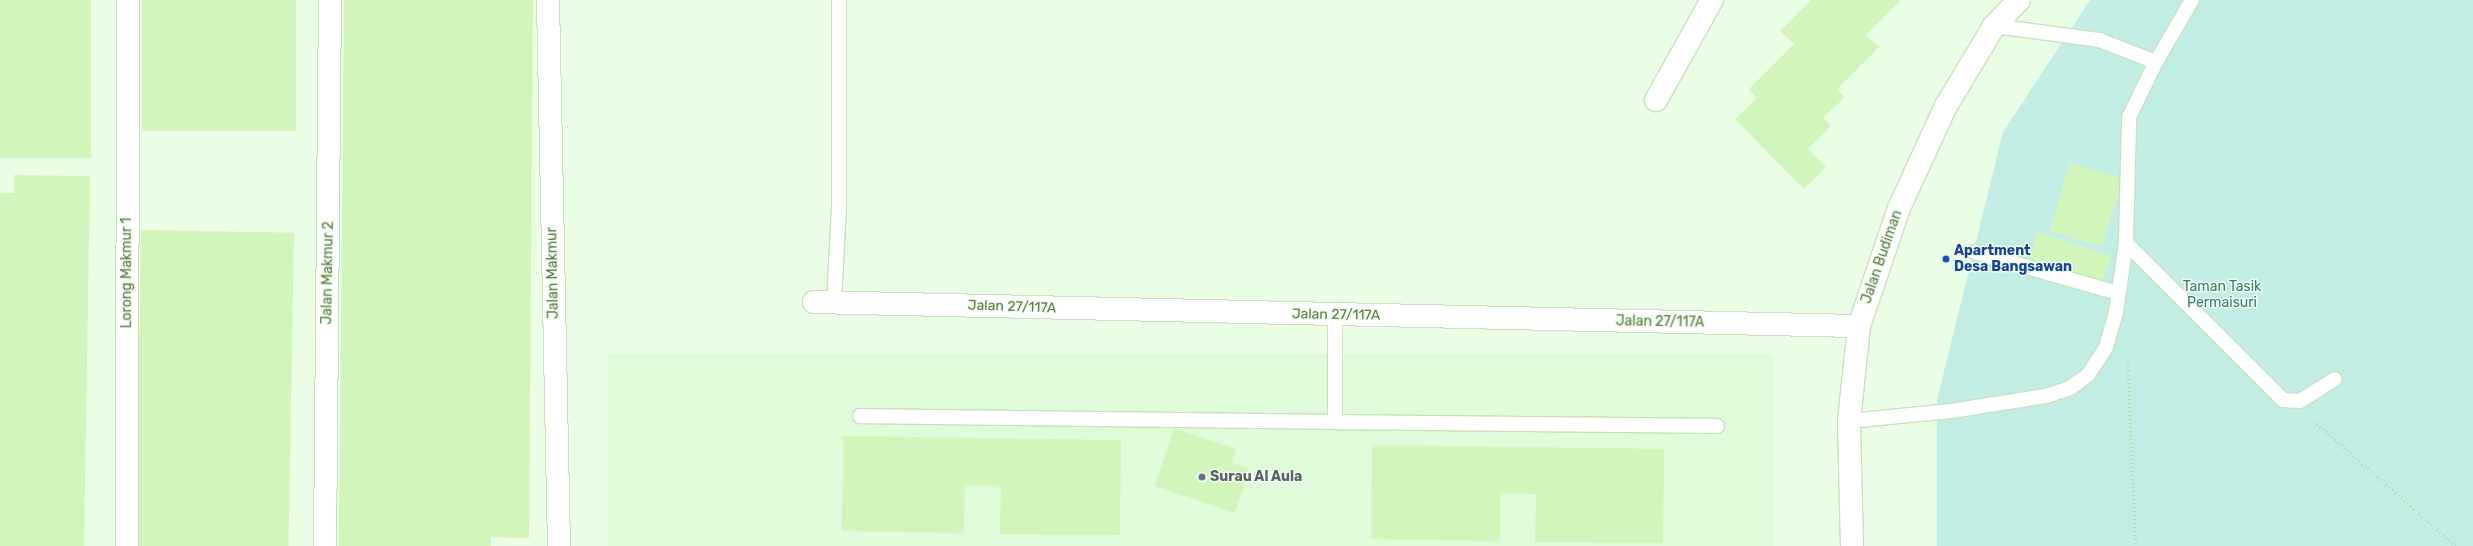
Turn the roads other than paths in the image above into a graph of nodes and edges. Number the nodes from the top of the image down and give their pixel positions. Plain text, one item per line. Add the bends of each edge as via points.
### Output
1 (128, 0) edge
2 (330, 0) edge
3 (548, 0) edge
4 (839, 0) edge
5 (1712, 0) edge
6 (2019, 0) edge
7 (2192, 0) edge
8 (1994, 26) junction
9 (2156, 62) junction
10 (1656, 100) dead end
11 (2126, 244) junction
12 (1974, 252) dead end
13 (2118, 293) junction
14 (824, 302) joint
15 (1335, 316) junction
16 (1859, 326) junction
17 (2335, 379) dead end
18 (860, 416) dead end
19 (1849, 421) junction
20 (1335, 422) junction
21 (1717, 426) dead end
22 (1852, 536) edge
23 (126, 546) edge
24 (325, 546) edge
25 (559, 546) edge
26 (1841, 546) edge

1 - 23 street, Lorong Makmur 1
2 - 24 street, Jalan Makmur 2
3 - 25 street, Jalan Makmur
4 - 14 lane via 839,208
5 - 10 street
6 - 8 street, Jalan Budiman
7 - 9 lane
8 - 9 lane via 2105,41
8 - 16 street, Jalan Budiman via 1946,106 1899,208
9 - 11 lane via 2129,117
11 - 13 lane
11 - 17 lane via 2276,395 2292,402 2309,398
12 - 13 lane
13 - 19 lane via 2116,312 2106,347 2088,375 2070,388 2046,396 1951,411
14 - 15 street, Jalan 27/117A
15 - 16 street, Jalan 27/117A
15 - 20 lane
16 - 19 street, Jalan Budiman
18 - 20 lane
19 - 22 street, Jalan Budiman
20 - 21 lane
22 - 26 street

